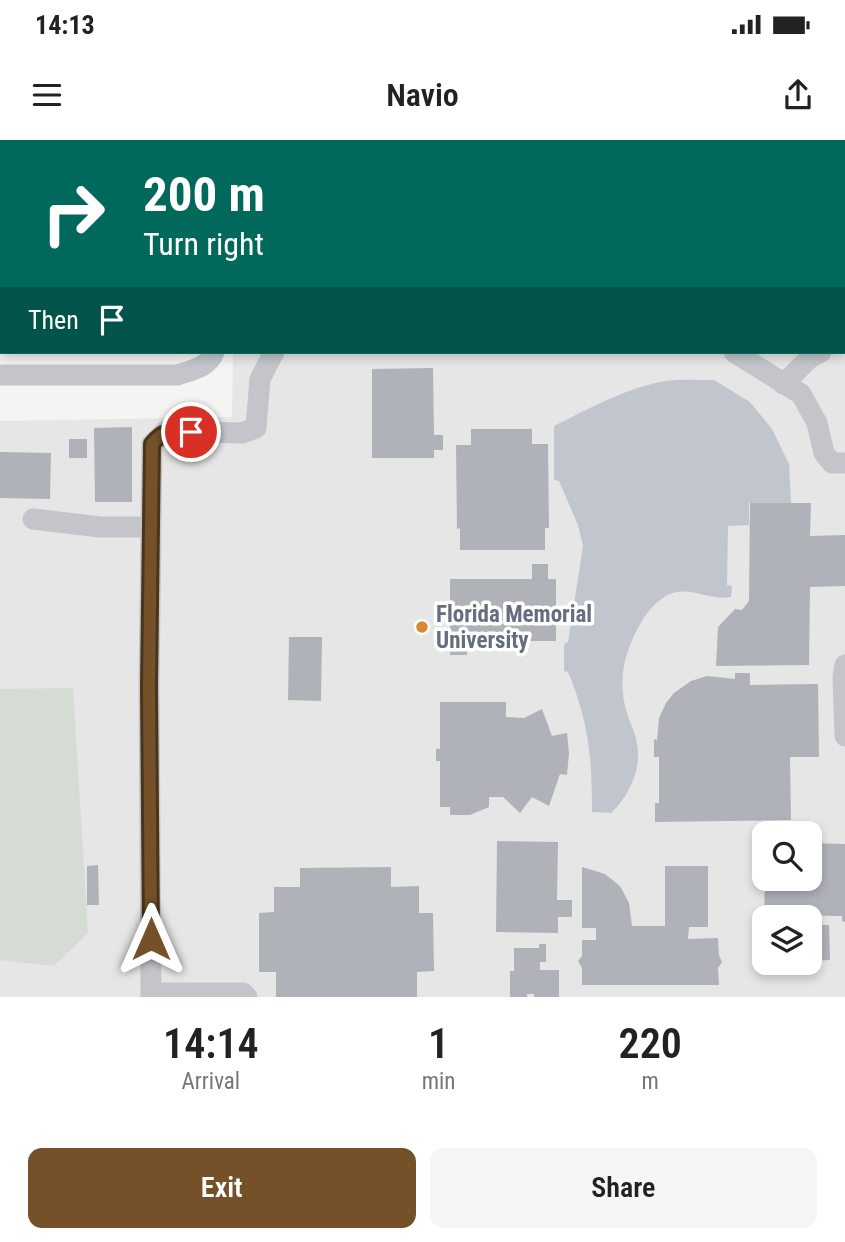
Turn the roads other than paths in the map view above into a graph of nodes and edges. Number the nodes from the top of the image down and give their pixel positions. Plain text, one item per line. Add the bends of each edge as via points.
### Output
1 (213, 354) edge
2 (273, 354) edge
3 (737, 354) edge
4 (817, 354) edge
5 (0, 375) edge
6 (783, 384) junction
7 (845, 463) edge
8 (33, 519) dead end
9 (151, 527) junction
10 (845, 665) edge
11 (845, 736) edge
12 (151, 995) edge
13 (247, 997) edge

1 - 5 street via 200,368 177,376
2 - 9 street via 260,379 256,428 242,433 166,431 158,435 152,444
3 - 6 street
4 - 6 street
6 - 7 street via 801,394 817,424 824,453 832,463
8 - 9 street
9 - 12 street
10 - 11 street
12 - 13 street via 243,993

